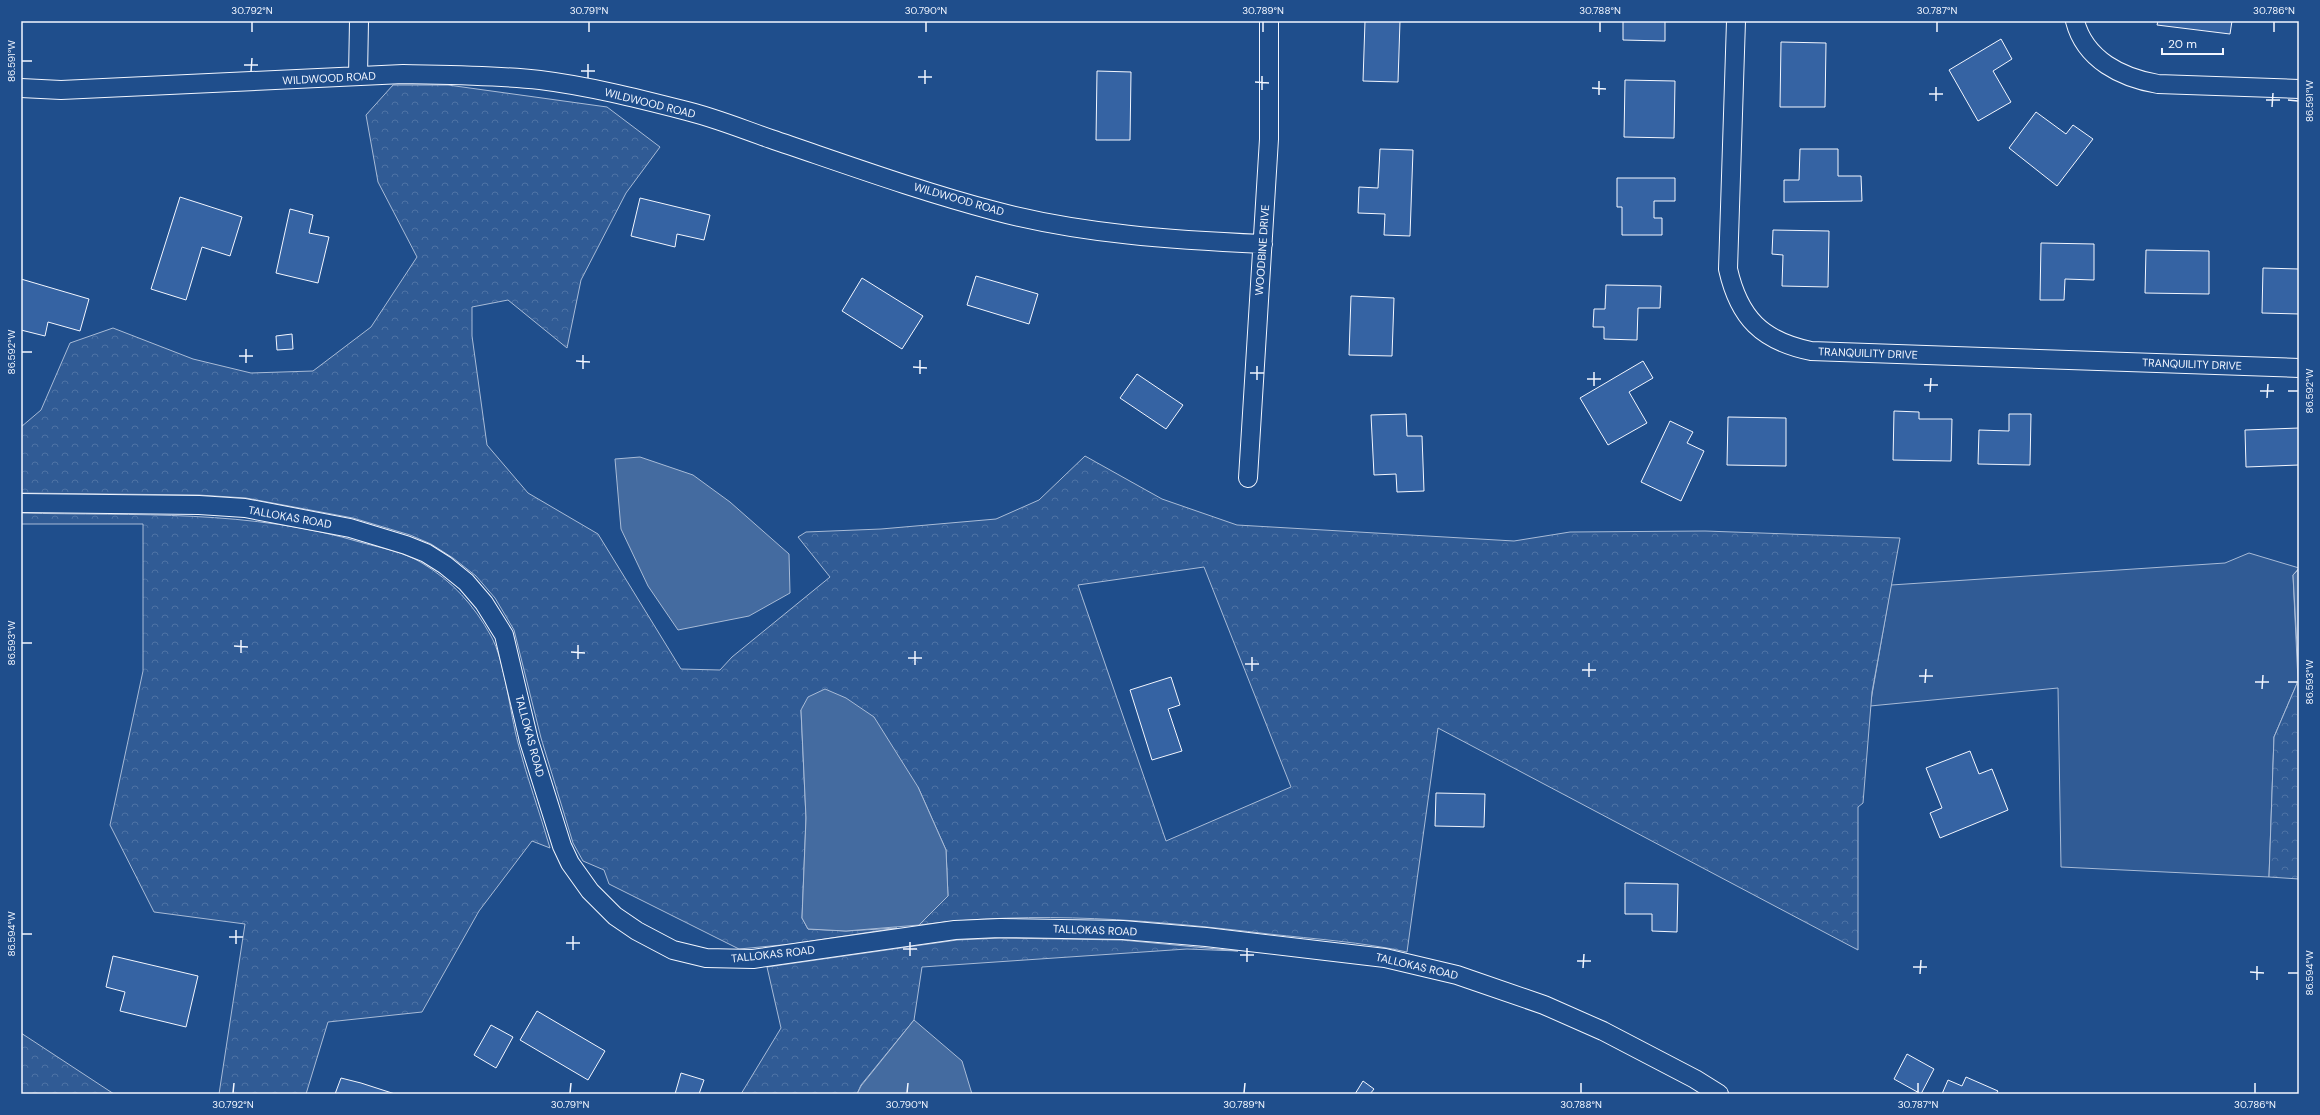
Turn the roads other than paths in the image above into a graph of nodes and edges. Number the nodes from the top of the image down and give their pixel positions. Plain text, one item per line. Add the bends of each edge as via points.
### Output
1 (359, 21) edge
2 (1269, 21) edge
3 (1736, 21) edge
4 (2075, 21) edge
5 (358, 76) junction
6 (21, 88) edge
7 (2299, 90) edge
8 (1262, 244) junction
9 (2299, 368) edge
10 (1248, 478) dead end
11 (21, 503) edge
12 (1719, 1094) edge

1 - 5 street
2 - 8 street, WOODBINE DRIVE via 1269,139
3 - 9 street, TRANQUILITY DRIVE via 1728,269 1733,291 1742,309 1769,337 1789,347 1811,351
4 - 7 street via 2086,44 2100,61 2136,81
5 - 6 street, WILDWOOD ROAD via 61,90
5 - 8 street, WILDWOOD ROAD via 453,75 540,80 613,93 686,110 879,175 996,211 1064,225 1129,234
8 - 10 street, WOODBINE DRIVE
11 - 12 street, TALLOKAS ROAD via 245,508 350,528 406,545 426,553 445,565 466,582 484,603 504,635 529,740 562,846 570,863 590,891 615,916 673,950 706,958 753,959 955,930 1000,928 1123,930 1385,958 1457,975 1544,1005 1603,1031

